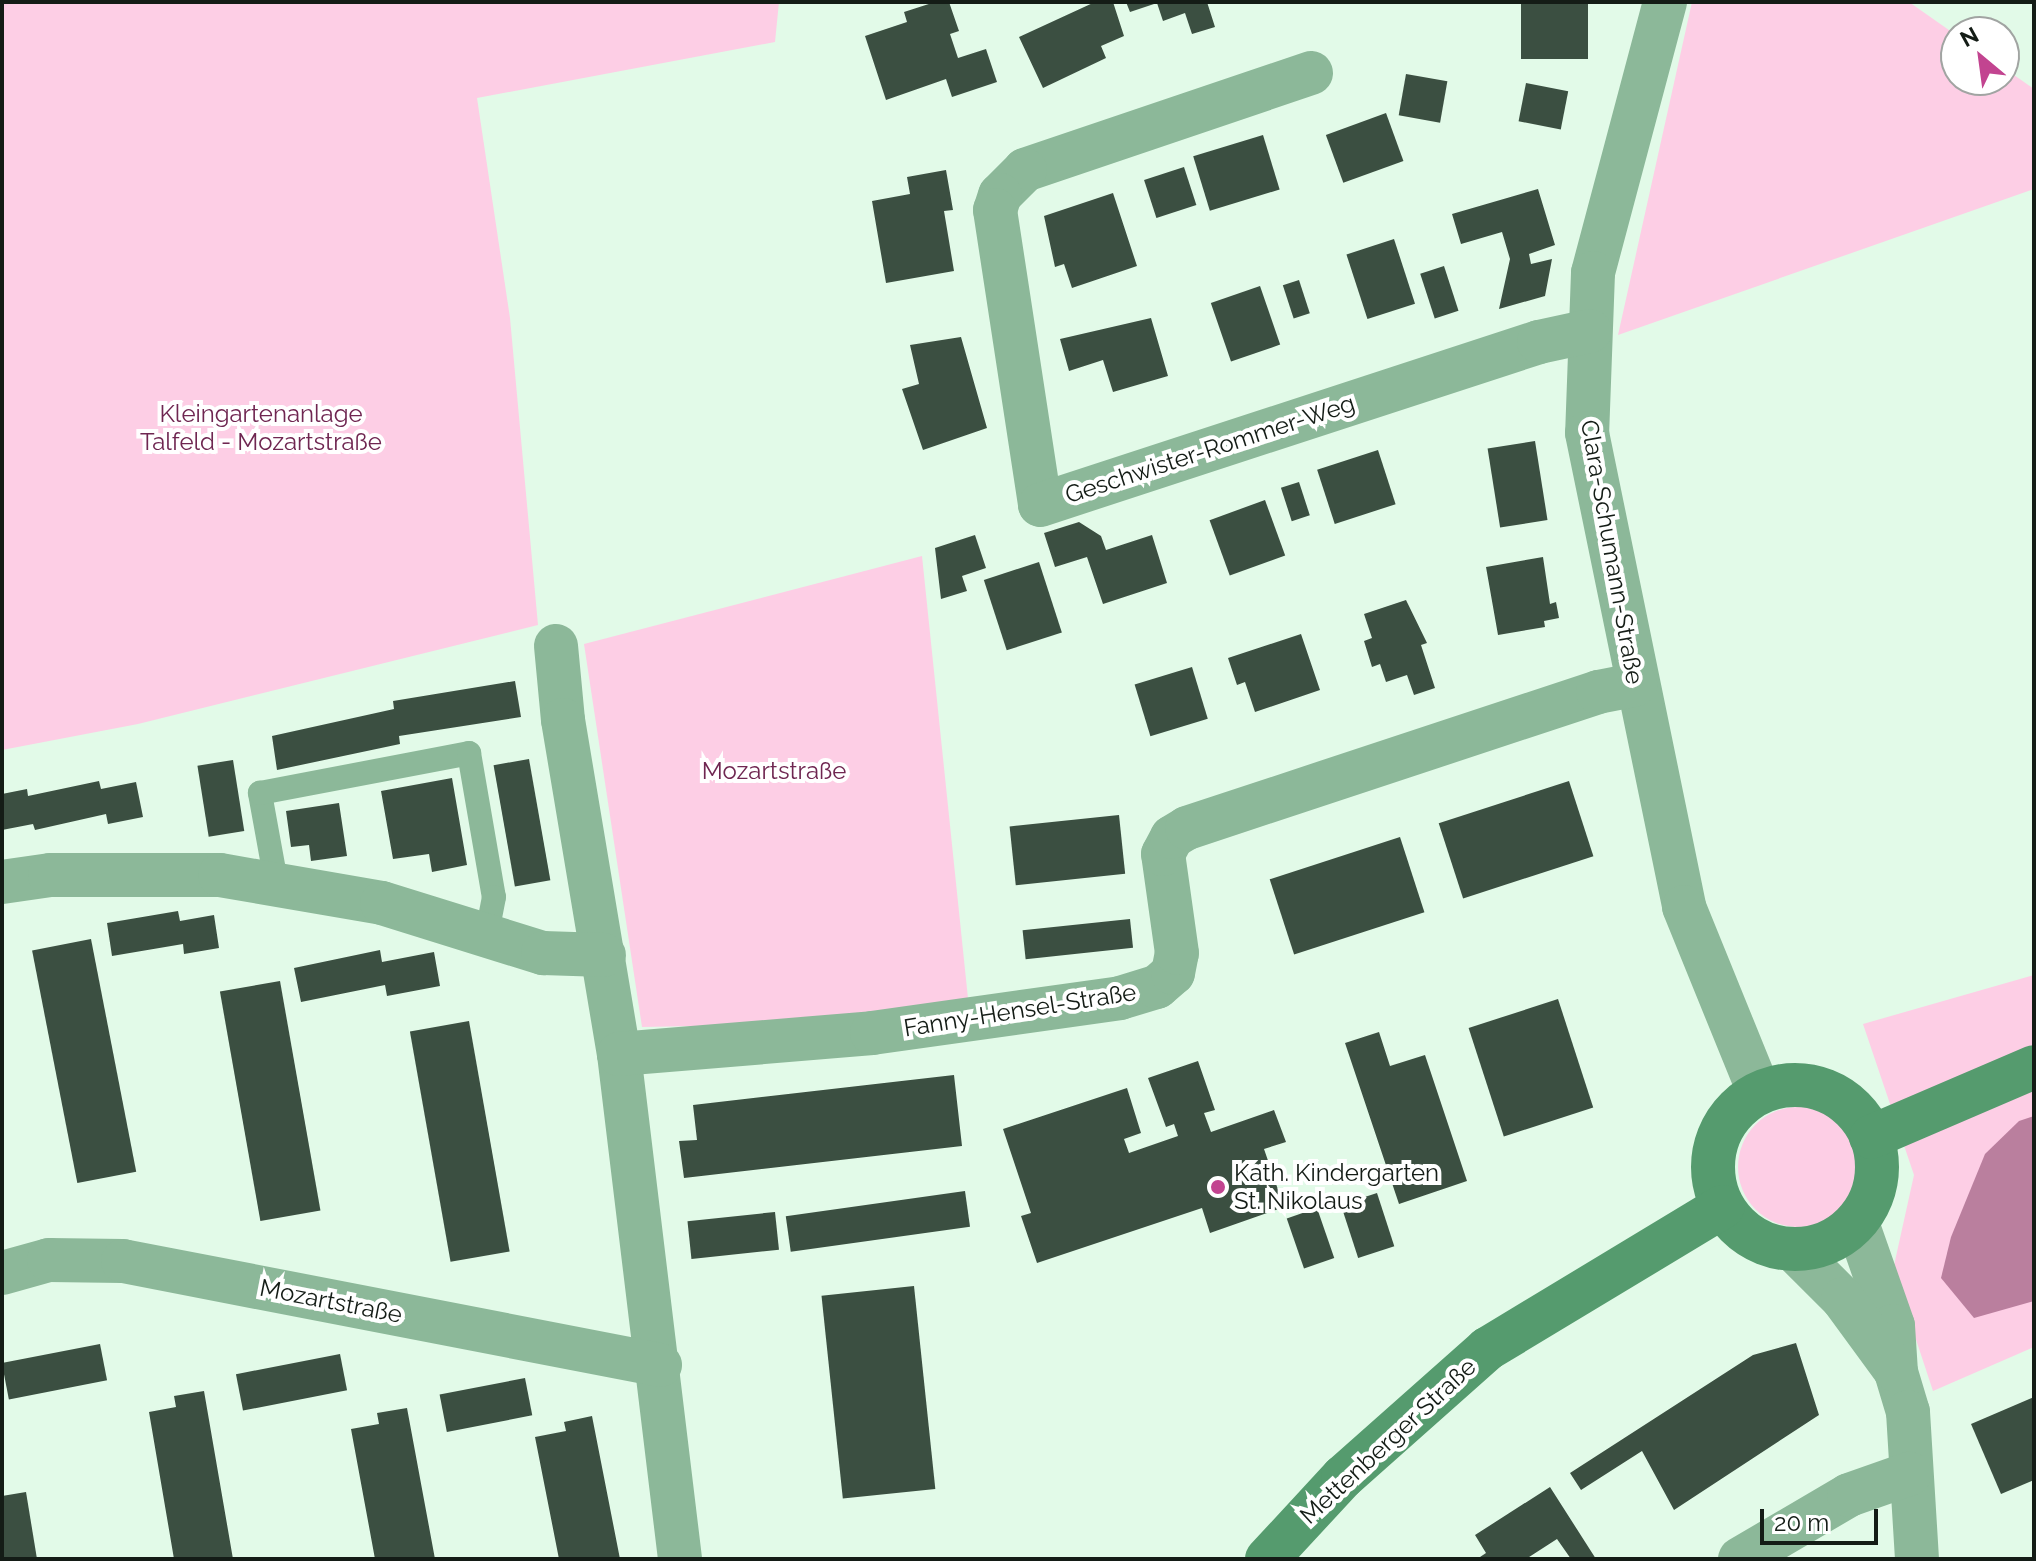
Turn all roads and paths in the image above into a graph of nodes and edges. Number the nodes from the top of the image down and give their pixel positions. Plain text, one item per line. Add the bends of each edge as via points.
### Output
1 (1665, 2) edge
2 (1311, 73) dead end
3 (1590, 331) junction
4 (556, 646) dead end
5 (1635, 685) junction
6 (2, 882) edge
7 (277, 887) junction
8 (487, 934) junction
9 (604, 955) junction
10 (619, 1054) junction
11 (2034, 1067) edge
12 (1759, 1092) junction
13 (1871, 1137) junction
14 (1722, 1207) junction
15 (1857, 1223) junction
16 (1794, 1250) junction
17 (2, 1273) edge
18 (660, 1365) junction
19 (1896, 1372) junction
20 (1909, 1474) junction
21 (680, 1559) edge
22 (1267, 1559) edge
23 (1740, 1559) edge
24 (1917, 1559) edge

1 - 3 street, Clara-Schumann-Straße via 1593,273
2 - 3 street, Geschwister-Rommer-Weg via 1025,170 1000,195 995,210 1040,505 1539,342
3 - 5 street, Clara-Schumann-Straße via 1587,433
4 - 9 street via 563,720
5 - 10 street, Fanny-Hensel-Straße via 1598,692 1172,837 1163,854 1177,953 1173,973 1157,987 1120,998 872,1033
5 - 12 street, Clara-Schumann-Straße via 1684,907
6 - 7 street via 50,875 220,875
7 - 8 street via 382,903
7 - 8 lane via 260,793 469,753 494,897
8 - 9 street via 543,953
9 - 10 street
10 - 18 street
11 - 13 main road
12 - 13 main road via 1783,1085 1832,1093 1852,1107
12 - 14 main road via 1723,1126 1714,1150 1712,1175
13 - 15 main road via 1877,1177
14 - 16 main road via 1748,1236
14 - 22 main road, Mettenberger Straße via 1487,1349 1343,1477
15 - 16 main road via 1817,1247
15 - 19 street via 1893,1326
16 - 19 street via 1843,1299
17 - 18 street, Mozartstraße via 49,1260 123,1261
18 - 21 street
19 - 20 street via 1908,1412
20 - 23 street via 1849,1495
20 - 24 street

